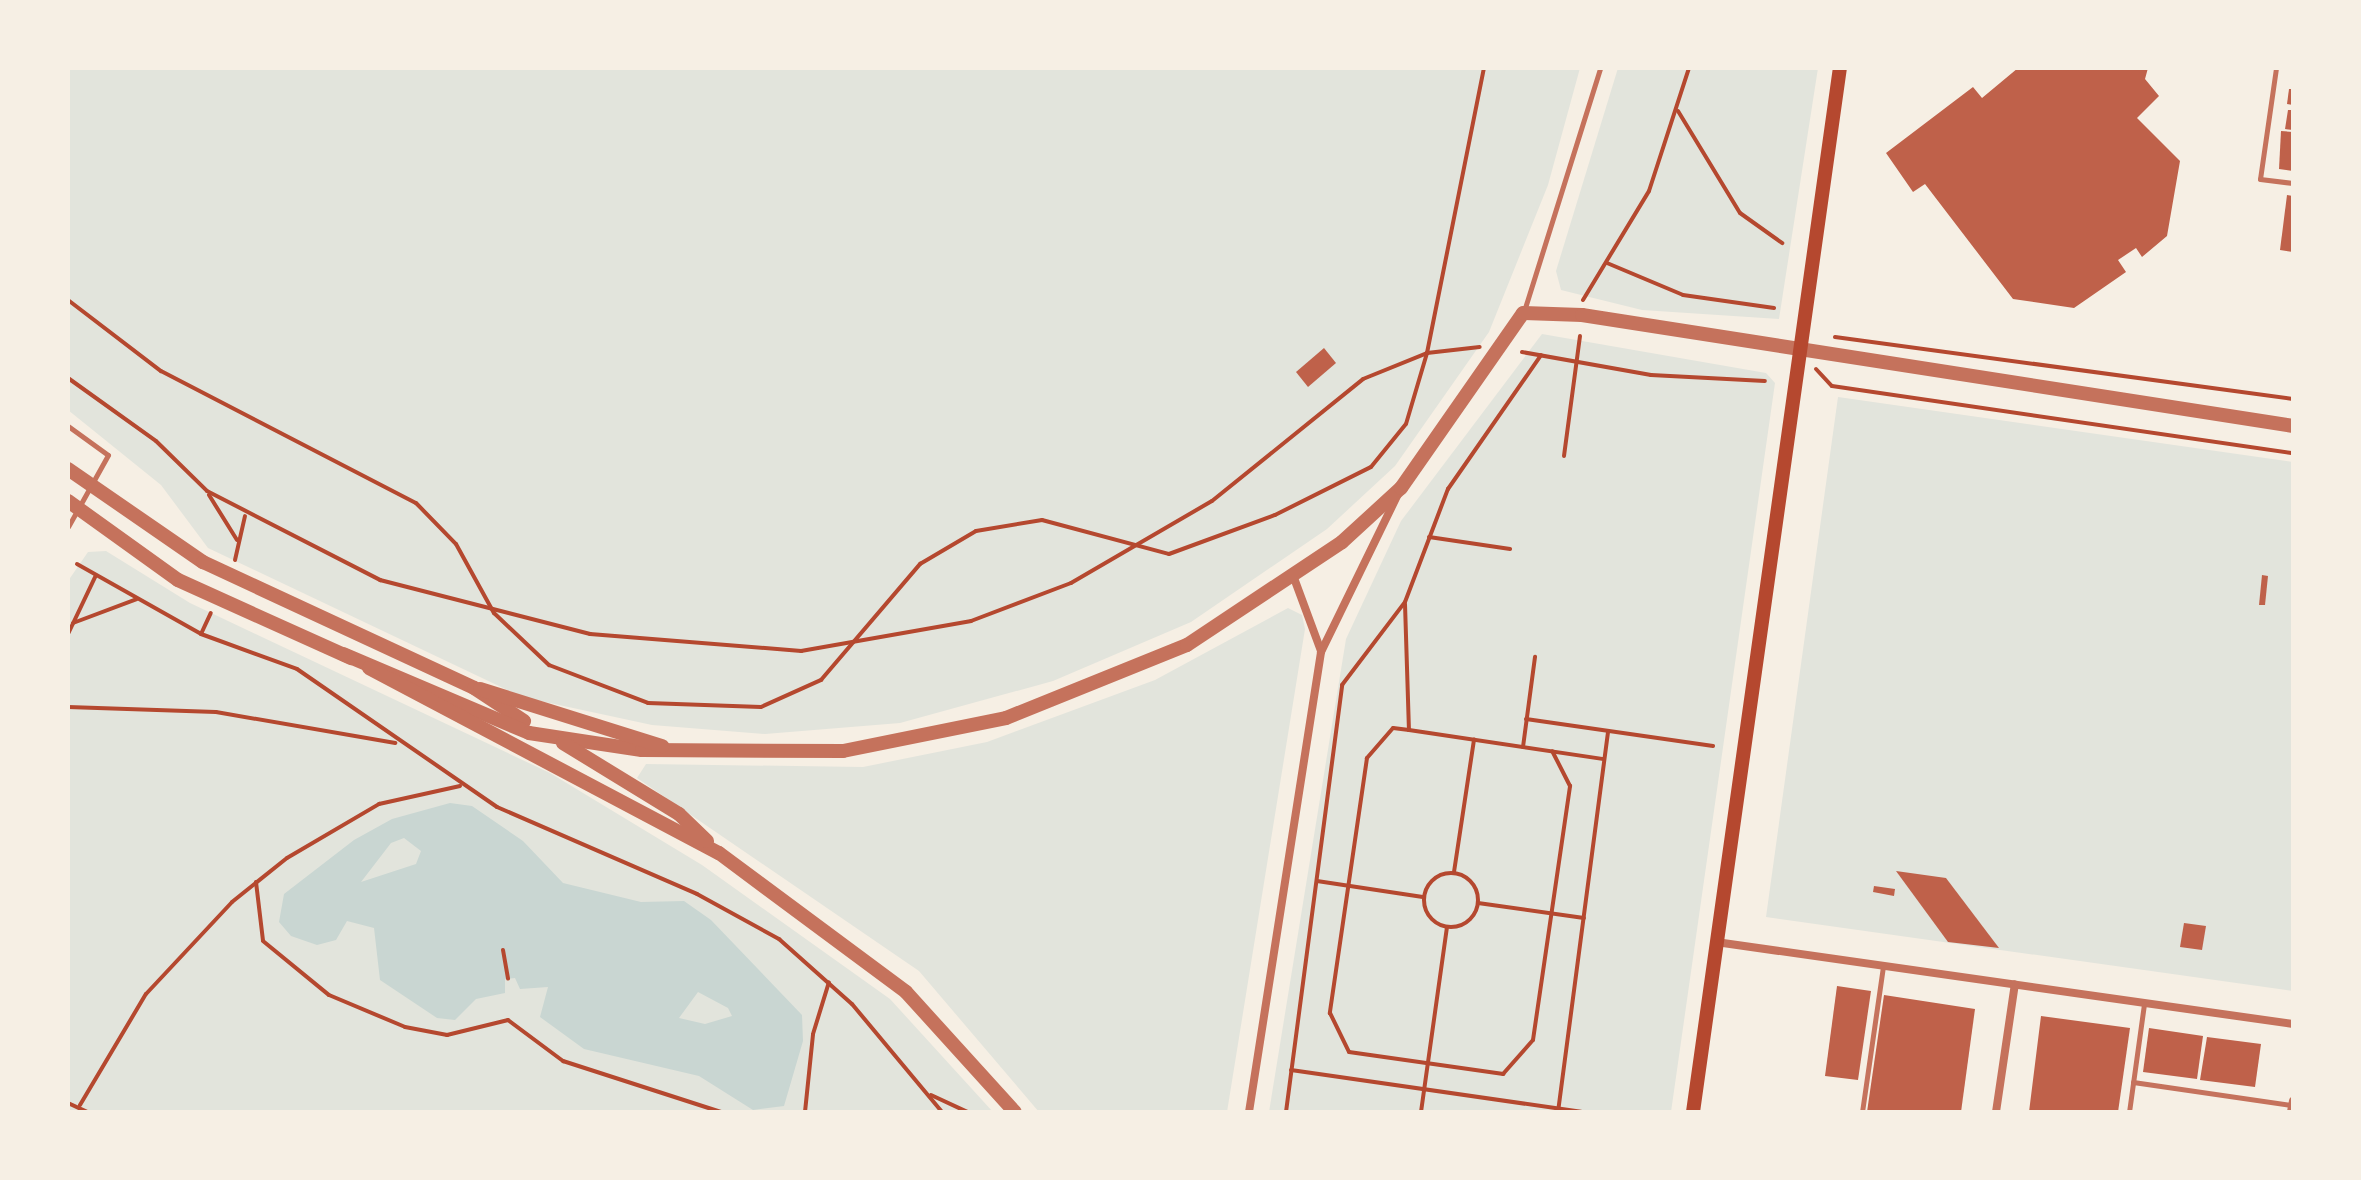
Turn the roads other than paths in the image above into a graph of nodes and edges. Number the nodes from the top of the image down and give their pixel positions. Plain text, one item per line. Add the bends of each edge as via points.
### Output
1 (1600, 68) edge
2 (1840, 68) edge
3 (2276, 68) edge
4 (2293, 183) edge
5 (1523, 313) junction
6 (1800, 353) junction
7 (68, 426) edge
8 (2293, 426) edge
9 (68, 469) edge
10 (91, 485) junction
11 (1401, 488) junction
12 (73, 505) edge
13 (68, 527) edge
14 (1294, 578) junction
15 (1321, 652) junction
16 (343, 654) junction
17 (474, 688) junction
18 (560, 741) junction
19 (662, 746) junction
20 (719, 853) junction
21 (1716, 942) junction
22 (1883, 966) junction
23 (2015, 984) junction
24 (2144, 1003) junction
25 (2293, 1024) edge
26 (2133, 1082) junction
27 (2293, 1103) edge
28 (1015, 1112) edge
29 (1249, 1112) edge
30 (1693, 1112) edge
31 (1862, 1112) edge
32 (1996, 1112) edge
33 (2129, 1112) edge
34 (2291, 1112) edge

1 - 5 lane
2 - 6 main road
3 - 4 lane via 2260,179
5 - 6 street via 1582,315
5 - 11 street
6 - 8 street
6 - 21 main road
7 - 10 lane via 108,455
9 - 10 street
10 - 12 lane
10 - 17 street via 203,562
11 - 14 street
11 - 15 street
12 - 13 lane
12 - 16 street via 178,580
14 - 15 street
14 - 19 street via 1187,645 1091,687 933,738 766,755
15 - 29 street
16 - 18 street
16 - 20 street
17 - 18 street
17 - 19 street
18 - 19 street
18 - 20 street via 679,814
20 - 28 street via 906,992
21 - 22 street
21 - 30 main road
22 - 23 street
22 - 31 lane
23 - 24 street
23 - 32 street
24 - 25 street
24 - 26 lane
26 - 27 lane
26 - 33 lane
27 - 34 street

